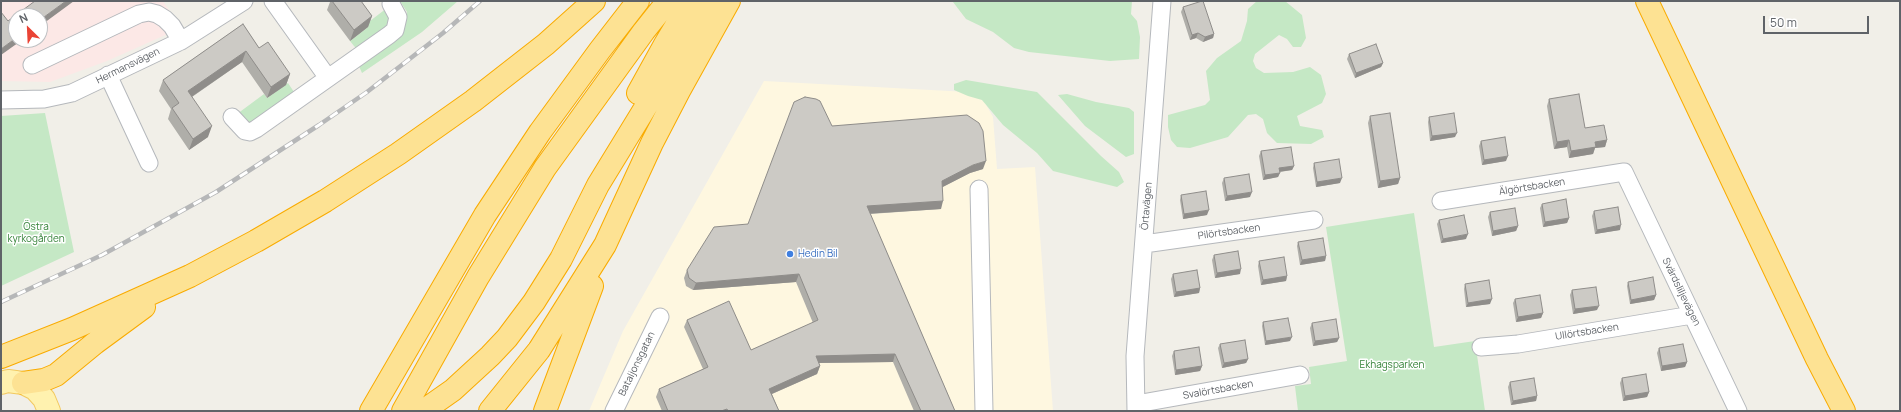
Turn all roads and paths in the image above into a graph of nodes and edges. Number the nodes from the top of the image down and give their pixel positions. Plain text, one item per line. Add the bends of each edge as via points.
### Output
1 (244, 1) edge
2 (272, 1) edge
3 (594, 1) edge
4 (638, 1) edge
5 (668, 1) edge
6 (691, 1) edge
7 (713, 1) edge
8 (729, 1) edge
9 (1162, 1) edge
10 (1632, 1) edge
11 (1647, 1) edge
12 (391, 4) dead end
13 (181, 41) junction
14 (32, 65) dead end
15 (108, 75) junction
16 (328, 78) junction
17 (1, 100) edge
18 (232, 117) dead end
19 (148, 163) dead end
20 (1624, 172) joint
21 (598, 185) junction
22 (979, 189) dead end
23 (1441, 201) dead end
24 (1314, 220) dead end
25 (1144, 244) junction
26 (605, 245) junction
27 (190, 276) junction
28 (1692, 315) junction
29 (660, 317) dead end
30 (1481, 347) dead end
31 (1, 357) edge
32 (1300, 375) dead end
33 (1, 383) edge
34 (23, 383) junction
35 (1136, 407) edge
36 (49, 411) edge
37 (371, 411) edge
38 (403, 411) edge
39 (424, 411) edge
40 (490, 411) edge
41 (545, 411) edge
42 (614, 411) edge
43 (984, 411) edge
44 (1738, 411) edge
45 (1826, 411) edge
46 (1844, 411) edge

1 - 13 street, Hermansvägen
2 - 16 street
3 - 27 highway via 509,74 426,134 319,204
4 - 37 highway via 540,132 485,215
5 - 38 highway via 545,168 478,277
6 - 21 highway via 634,101
7 - 21 highway
8 - 26 highway via 652,143
9 - 25 street, Örtavägen
10 - 45 highway via 1765,287
11 - 46 highway
12 - 16 street via 398,17 395,30
13 - 14 street via 165,19 149,12 139,14
13 - 15 street, Hermansvägen
15 - 17 street, Hermansvägen via 65,94 44,99
15 - 19 street
16 - 18 street via 250,132 241,128
20 - 23 street, Älgörtsbacken
20 - 28 street, Svärdsliljevägen
21 - 39 highway via 548,282 522,319 490,356 453,390
22 - 43 street
24 - 25 street, Pilörtsbacken
25 - 35 street, Örtavägen via 1135,356
26 - 40 highway via 539,350
26 - 41 highway
27 - 31 highway via 72,329
27 - 34 highway via 56,374 44,380
28 - 30 street, Ullörtsbacken via 1518,344
28 - 44 street, Svärdsliljevägen
29 - 42 street, Bataljonsgatan
32 - 35 street, Svalörtsbacken
33 - 34 main road
34 - 36 main road via 35,389 44,399

